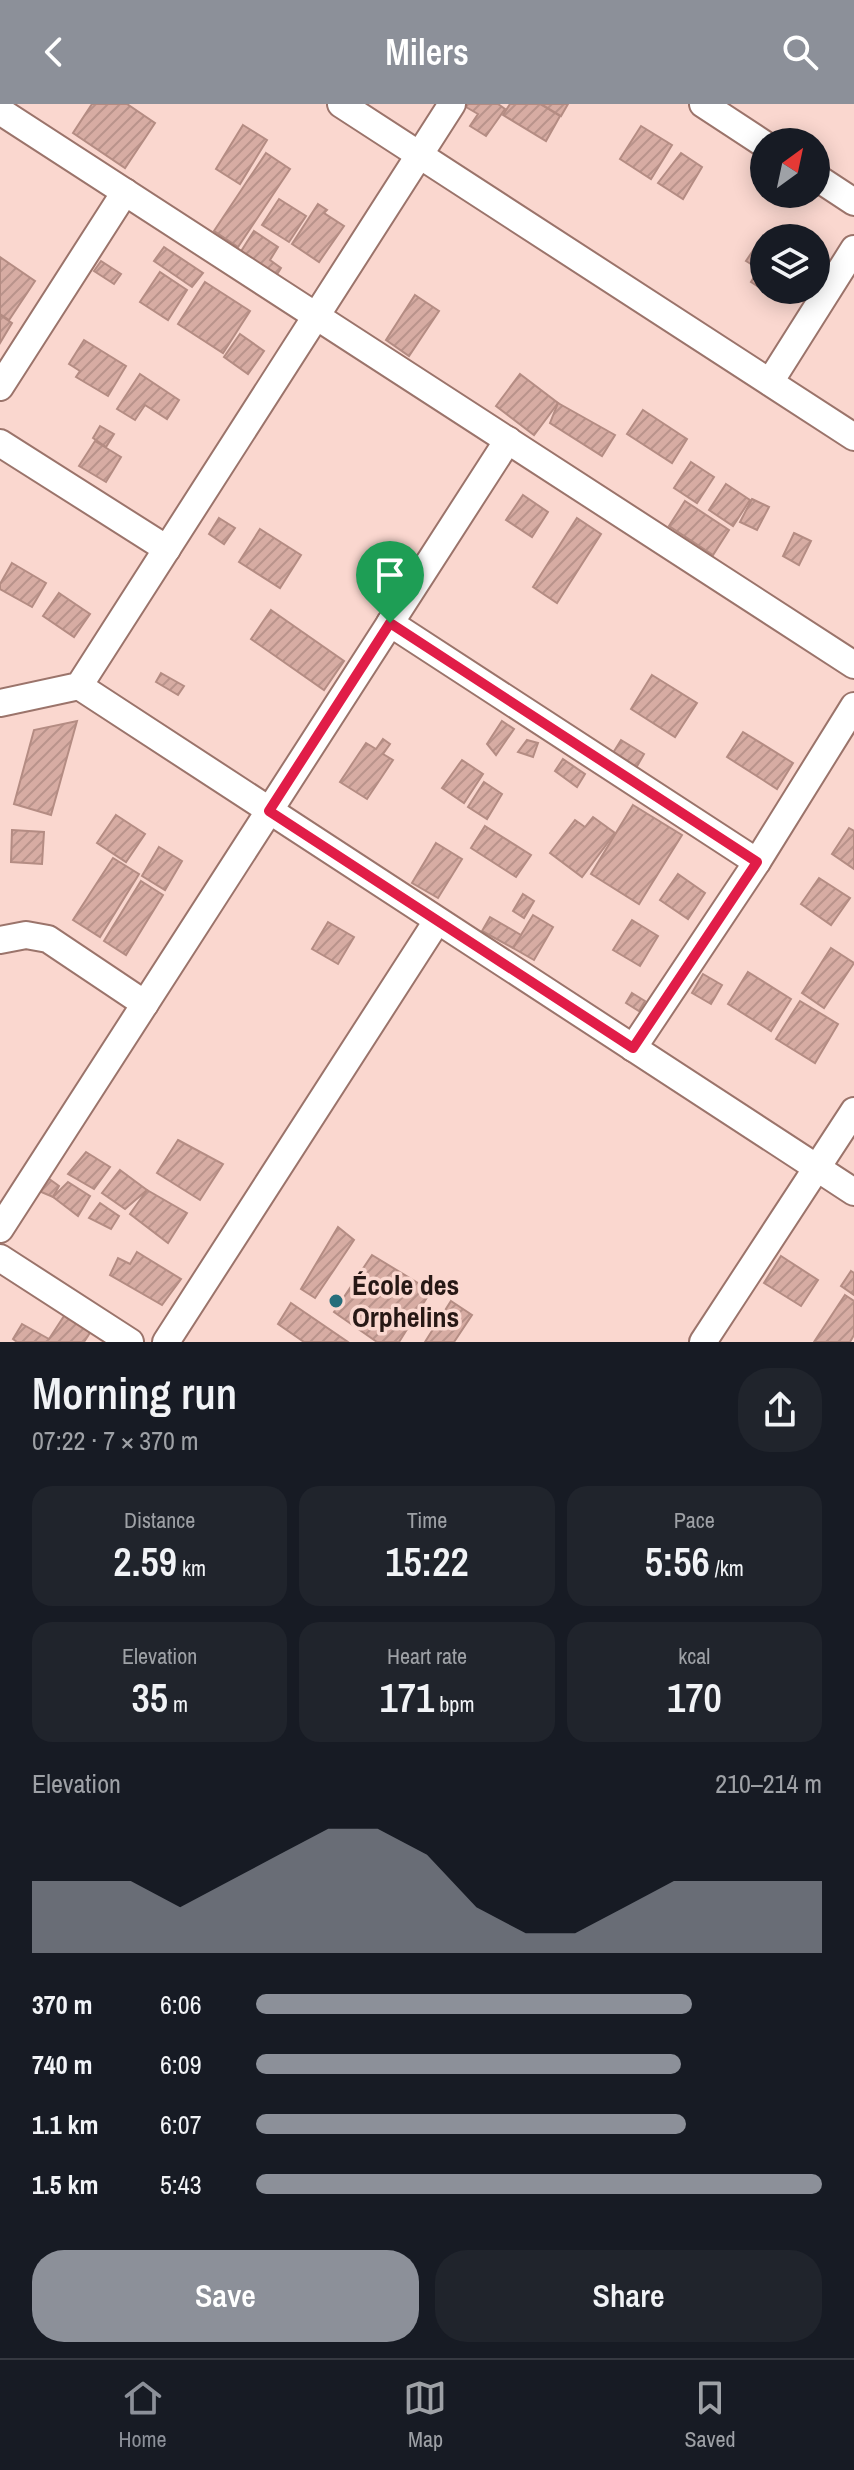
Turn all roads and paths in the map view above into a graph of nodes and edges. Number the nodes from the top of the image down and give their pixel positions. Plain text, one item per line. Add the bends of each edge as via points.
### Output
1 (341, 104) edge
2 (452, 104) edge
3 (712, 107) edge
4 (0, 111) edge
5 (750, 134) edge
6 (419, 155) junction
7 (830, 186) edge
8 (125, 192) junction
9 (854, 202) edge
10 (854, 249) edge
11 (316, 316) junction
12 (1, 382) edge
13 (770, 382) junction
14 (854, 437) edge
15 (508, 440) junction
16 (0, 443) edge
17 (167, 549) junction
18 (390, 623) junction
19 (854, 665) edge
20 (79, 686) junction
21 (0, 703) edge
22 (854, 706) edge
23 (269, 811) junction
24 (757, 862) junction
25 (437, 921) junction
26 (0, 940) edge
27 (145, 1004) junction
28 (633, 1048) junction
29 (854, 1111) edge
30 (817, 1168) junction
31 (854, 1192) edge
32 (0, 1229) edge
33 (0, 1258) edge
34 (130, 1342) edge
35 (166, 1342) edge
36 (703, 1342) edge

1 - 6 street
2 - 6 street
3 - 5 street
4 - 8 street
6 - 11 street
6 - 13 street
7 - 9 street
8 - 11 street
8 - 12 street
10 - 13 street
11 - 15 street
11 - 17 street
13 - 14 street
15 - 18 street
15 - 19 street
16 - 17 street
17 - 20 street
18 - 23 street
18 - 24 street
20 - 21 street
20 - 23 street
22 - 24 street
23 - 25 street
23 - 27 street
24 - 28 street
25 - 28 street
25 - 35 street
26 - 27 street via 26,935 48,939
27 - 32 street
28 - 30 street
29 - 30 street
30 - 31 street
30 - 36 street
33 - 34 street

